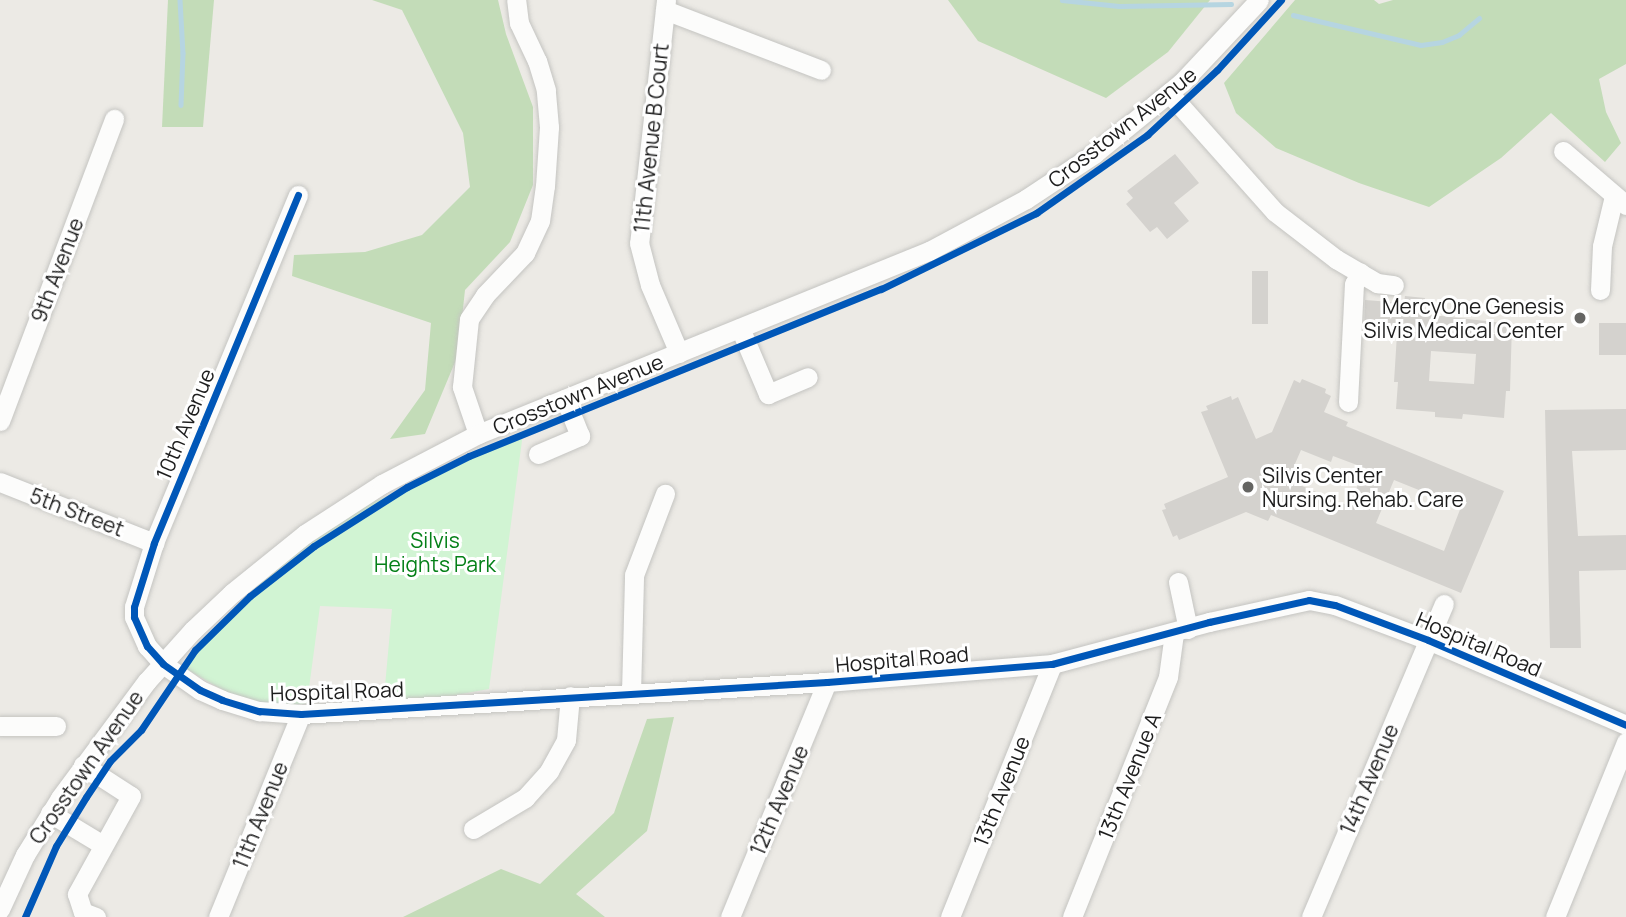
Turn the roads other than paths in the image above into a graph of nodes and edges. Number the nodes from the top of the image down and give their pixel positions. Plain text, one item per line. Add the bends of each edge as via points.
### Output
1 (516, 0) edge
2 (1259, 0) edge
3 (665, 5) edge
4 (821, 70) dead end
5 (1169, 93) junction
6 (114, 120) dead end
7 (1563, 151) dead end
8 (298, 195) dead end
9 (1620, 200) edge
10 (1360, 274) junction
11 (1394, 285) dead end
12 (1600, 290) dead end
13 (740, 328) junction
14 (679, 353) junction
15 (808, 377) dead end
16 (565, 399) junction
17 (1348, 402) dead end
18 (0, 421) edge
19 (478, 434) junction
20 (538, 454) dead end
21 (0, 482) edge
22 (665, 494) dead end
23 (154, 542) junction
24 (1178, 582) dead end
25 (1444, 604) dead end
26 (1181, 631) junction
27 (1428, 640) junction
28 (163, 664) junction
29 (1052, 664) junction
30 (827, 682) junction
31 (631, 693) junction
32 (570, 696) junction
33 (301, 714) junction
34 (1626, 725) edge
35 (0, 726) edge
36 (56, 726) dead end
37 (1626, 742) edge
38 (83, 765) junction
39 (50, 813) junction
40 (473, 829) dead end
41 (103, 845) junction
42 (0, 909) edge
43 (96, 917) edge
44 (218, 917) edge
45 (730, 917) edge
46 (950, 917) edge
47 (1072, 917) edge
48 (1311, 917) edge
49 (1555, 917) edge

1 - 19 street via 519,23 546,90 545,186 540,221 525,253 469,319 462,387
2 - 5 street, Crosstown Avenue
3 - 4 street
3 - 14 street, 11th Avenue B Court via 639,243 650,285
5 - 10 street via 1275,212
5 - 13 street, Crosstown Avenue via 1057,181 954,239
6 - 18 street, 9th Avenue
7 - 9 street
8 - 23 street, 10th Avenue
9 - 12 street via 1602,246
10 - 11 street
10 - 17 street via 1354,284
13 - 14 street, Crosstown Avenue
13 - 15 street via 768,394
14 - 16 street, Crosstown Avenue
16 - 19 street, Crosstown Avenue
16 - 20 street via 580,436
19 - 28 street, Crosstown Avenue via 382,484 305,534 232,593
21 - 23 street, 5th Street
22 - 31 street via 634,575
23 - 28 street, 10th Avenue via 136,595 134,618 147,646
24 - 26 street, 13th Avenue A
25 - 27 street, 14th Avenue
26 - 27 street, Hospital Road via 1309,600 1335,605
26 - 29 street, Hospital Road
26 - 47 street, 13th Avenue A via 1168,677
27 - 34 street, Hospital Road
27 - 48 street, 14th Avenue
28 - 33 street, Hospital Road via 200,690 243,709
28 - 38 street, Crosstown Avenue
29 - 30 street, Hospital Road
29 - 46 street, 13th Avenue
30 - 31 street, Hospital Road
30 - 45 street, 12th Avenue
31 - 32 street, Hospital Road
32 - 33 street, Hospital Road
32 - 40 street via 566,740 550,771 525,797
33 - 44 street, 11th Avenue
35 - 36 street
37 - 49 street
38 - 39 street, Crosstown Avenue
38 - 41 street via 131,796
39 - 41 street
39 - 42 street, Crosstown Avenue
41 - 43 street via 77,894 83,912

